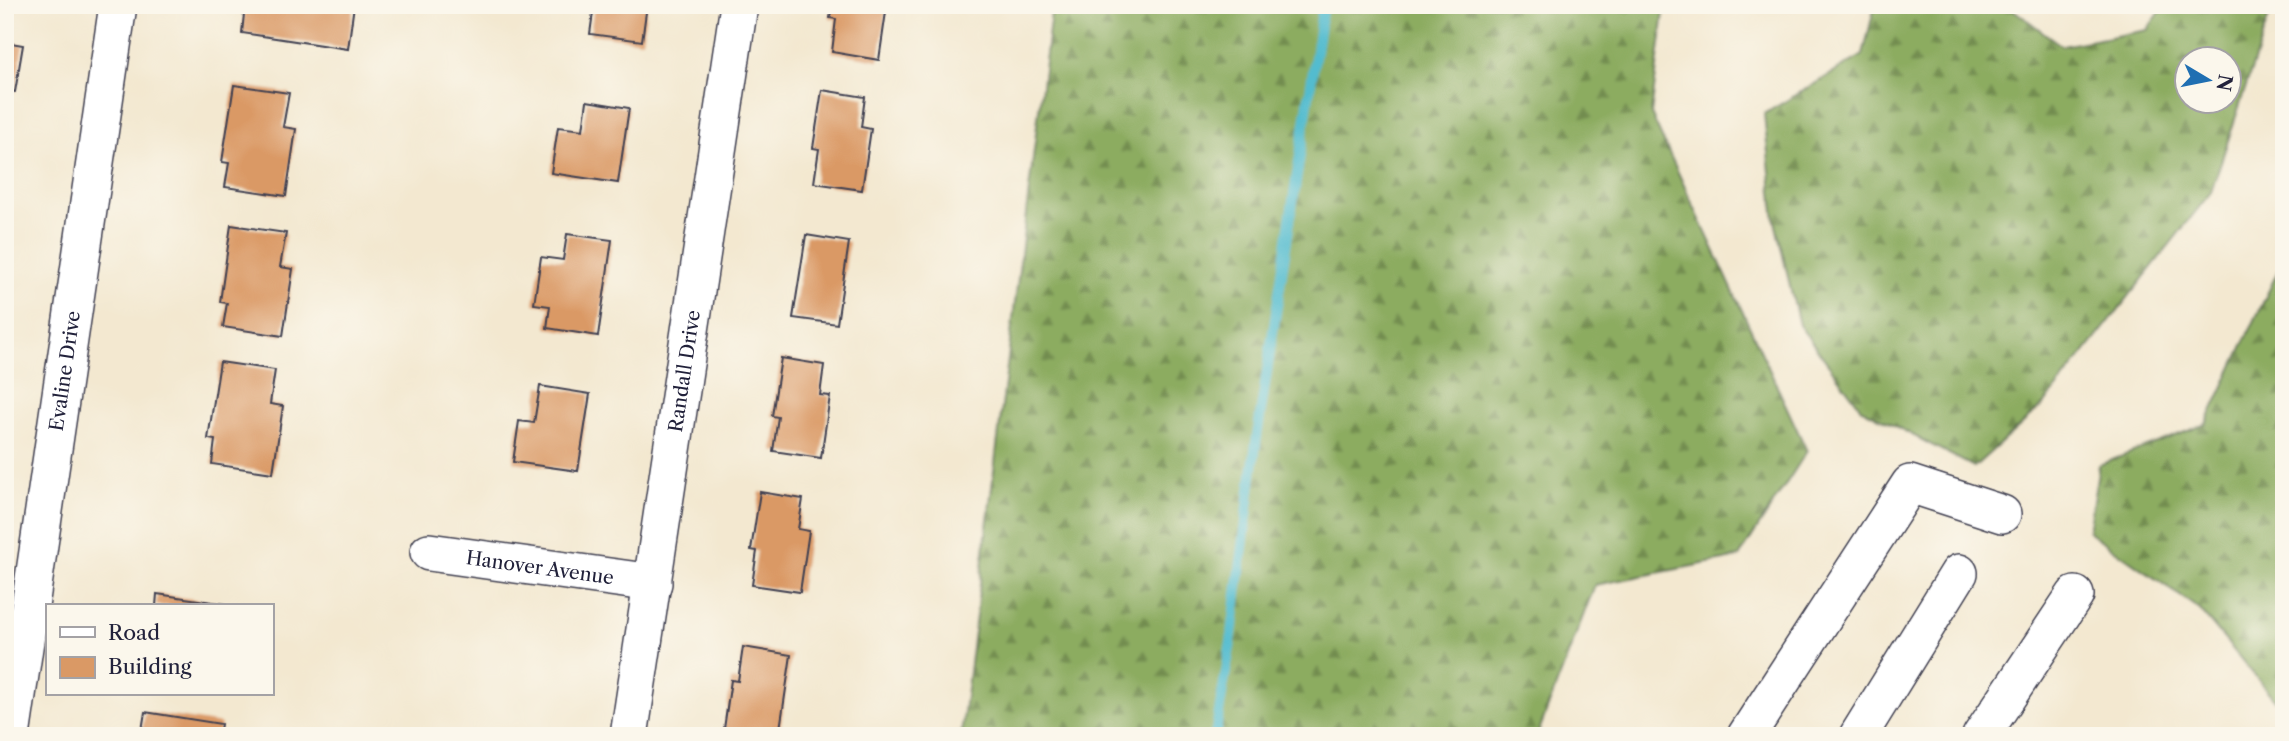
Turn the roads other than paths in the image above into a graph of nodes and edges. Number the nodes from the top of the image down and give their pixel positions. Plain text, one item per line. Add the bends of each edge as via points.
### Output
1 (118, 5) edge
2 (739, 5) edge
3 (2002, 513) dead end
4 (429, 552) dead end
5 (1959, 573) dead end
6 (653, 583) junction
7 (2075, 595) dead end
8 (11, 736) edge
9 (629, 736) edge
10 (1746, 736) edge
11 (1858, 736) edge
12 (1980, 736) edge

1 - 8 street, Evaline Drive
2 - 6 street, Randall Drive
3 - 10 street via 1910,484
4 - 6 street, Hanover Avenue
5 - 11 street
6 - 9 street, Randall Drive
7 - 12 street

